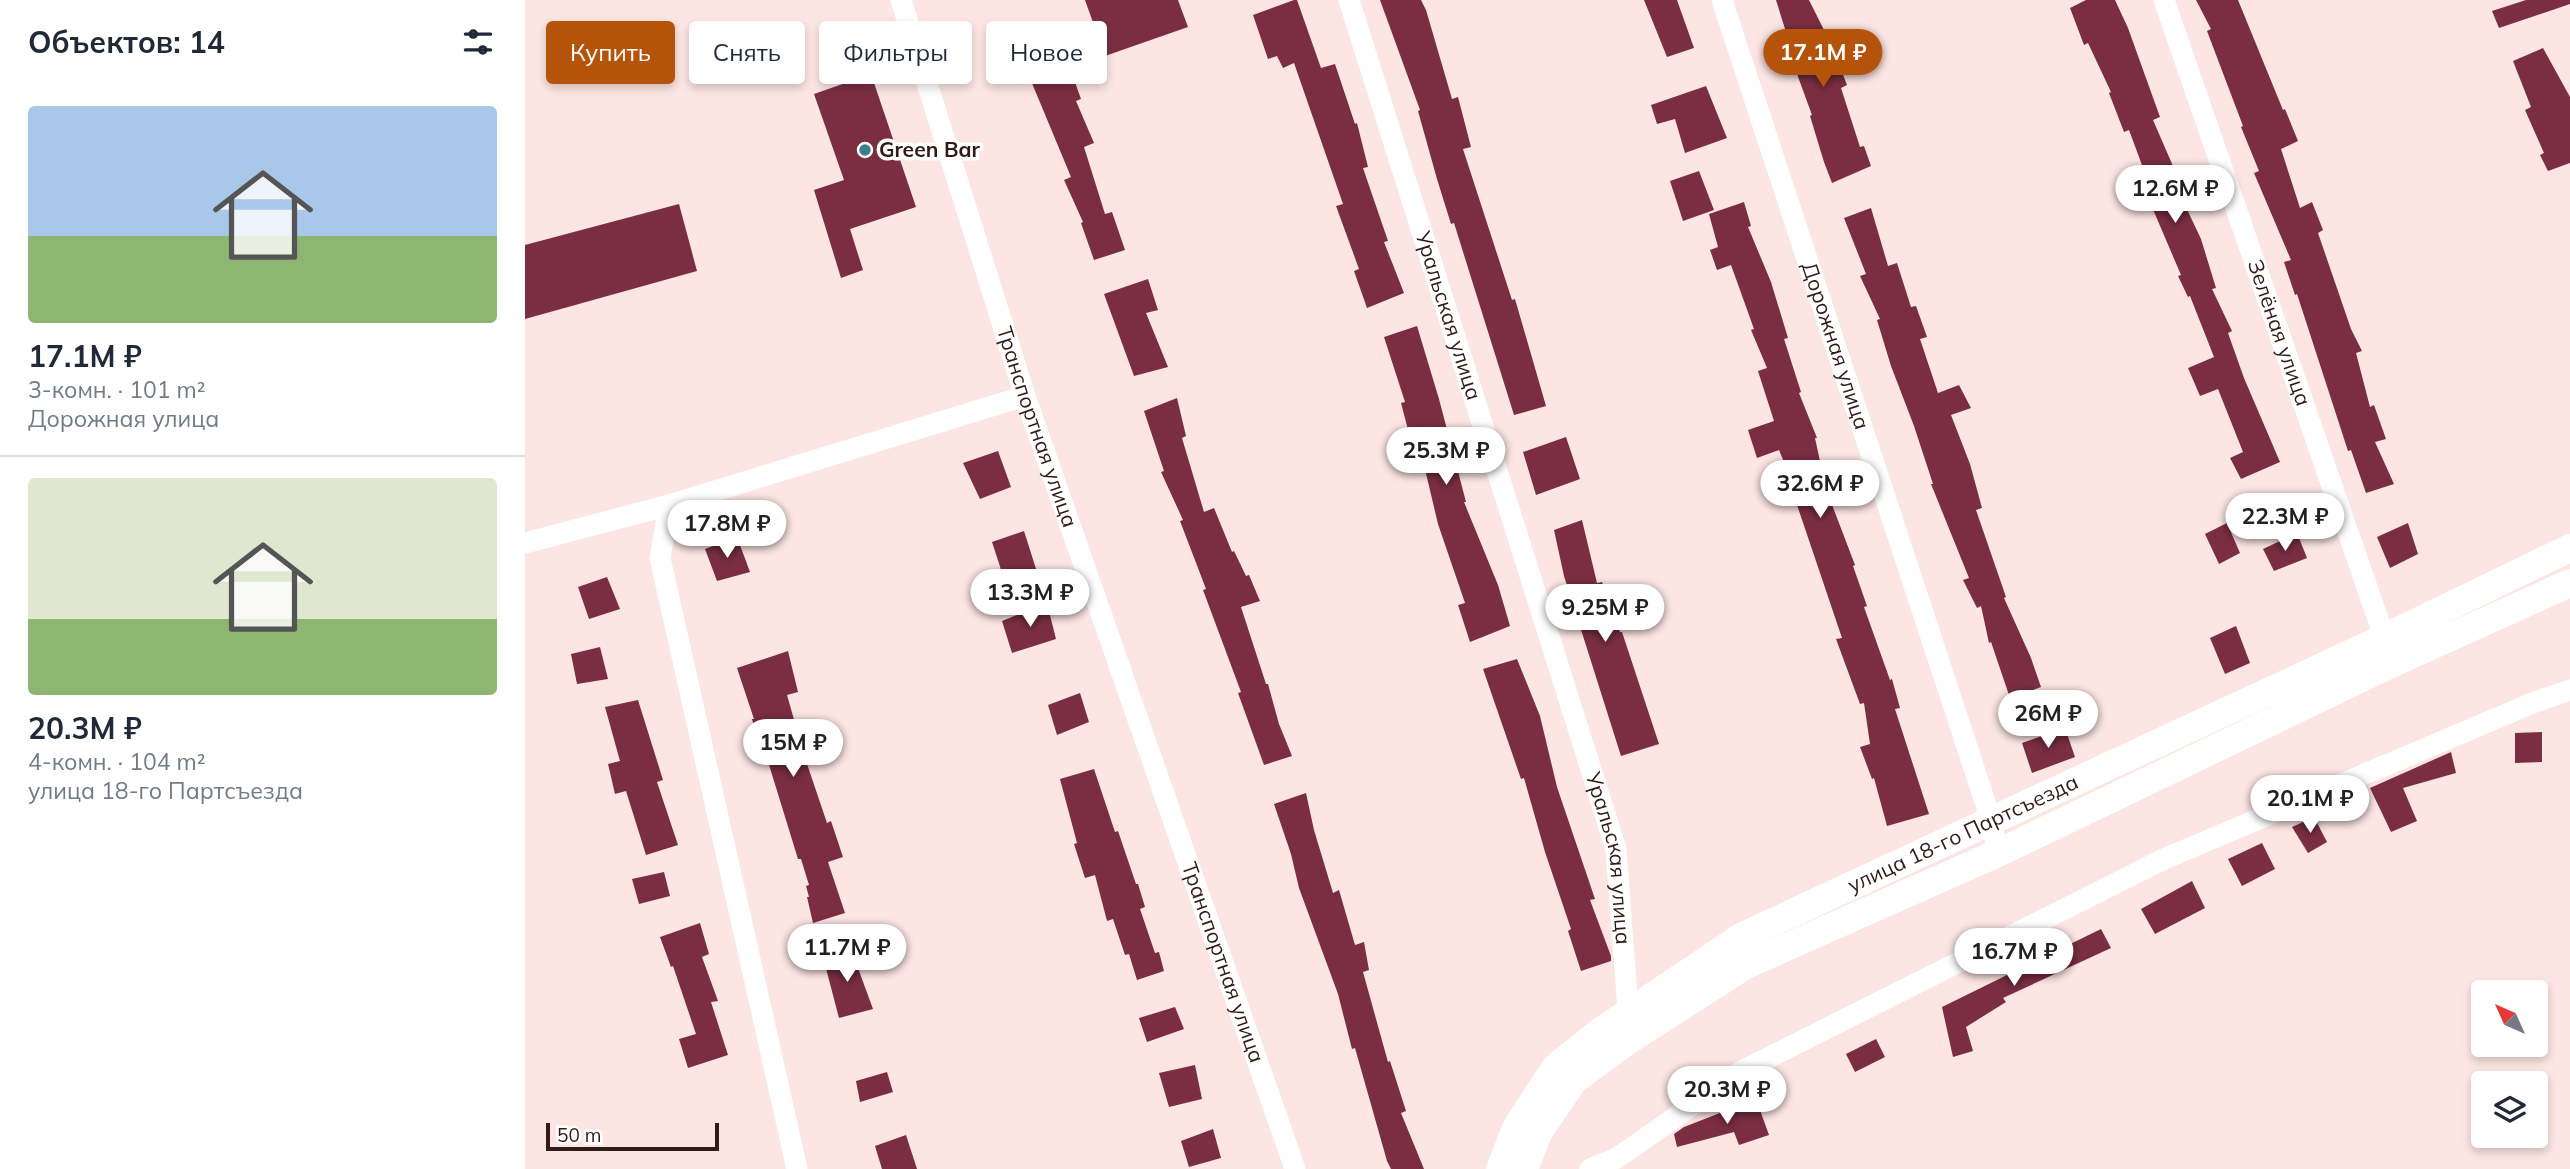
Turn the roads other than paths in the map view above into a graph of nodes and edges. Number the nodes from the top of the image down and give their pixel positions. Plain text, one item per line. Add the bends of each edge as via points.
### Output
1 (901, 0) edge
2 (1349, 0) edge
3 (1722, 0) edge
4 (2164, 0) edge
5 (1025, 396) junction
6 (669, 505) junction
7 (525, 543) edge
8 (2570, 548) edge
9 (2570, 583) edge
10 (2388, 651) junction
11 (2570, 690) edge
12 (1991, 820) junction
13 (1998, 853) junction
14 (1629, 1012) junction
15 (1629, 1040) junction
16 (797, 1169) edge
17 (1295, 1169) edge
18 (1500, 1169) edge
19 (1524, 1169) edge
20 (1590, 1169) edge

1 - 5 street, Транспортная улица
2 - 14 street, Уральская улица via 1616,849
3 - 12 street, Дорожная улица
4 - 10 street, Зелёная улица
5 - 6 street
5 - 17 street, Транспортная улица
6 - 7 street
6 - 16 street via 660,558
8 - 10 main road, улица 18-го Партсъезда
9 - 10 main road, улица 18-го Партсъезда
10 - 12 main road, улица 18-го Партсъезда
10 - 13 main road, улица 18-го Партсъезда
11 - 20 street via 2152,865 1740,1072 1618,1158
12 - 13 street, Дорожная улица
12 - 14 main road, улица 18-го Партсъезда via 1741,937
13 - 15 main road, улица 18-го Партсъезда via 1746,965
14 - 15 street, Уральская улица
14 - 18 main road, улица 18-го Партсъезда via 1555,1068 1516,1128
15 - 19 main road, улица 18-го Партсъезда via 1574,1080 1538,1133

